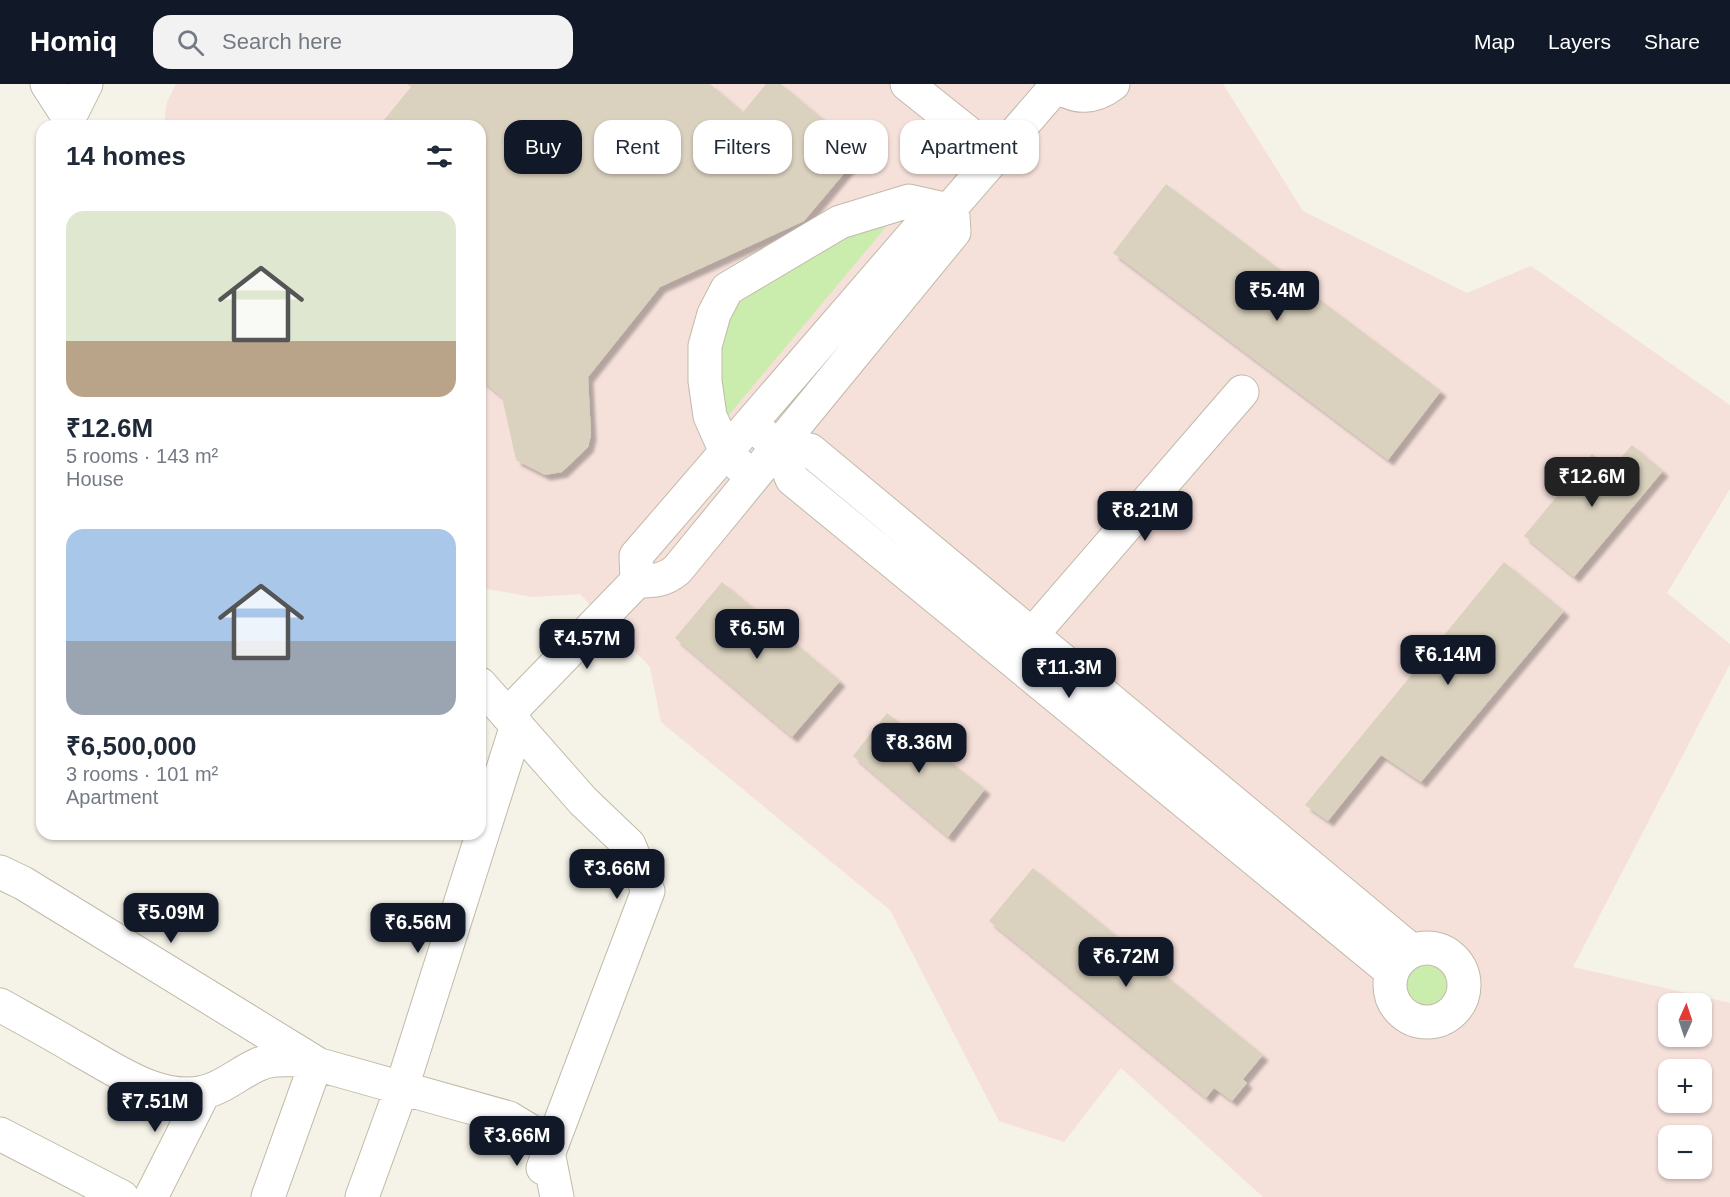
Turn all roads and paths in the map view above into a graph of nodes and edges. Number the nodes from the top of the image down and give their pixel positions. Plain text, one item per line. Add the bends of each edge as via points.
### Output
1 (47, 84) edge
2 (86, 84) edge
3 (907, 84) edge
4 (1057, 84) edge
5 (1113, 84) edge
6 (68, 120) edge
7 (70, 120) edge
8 (952, 120) edge
9 (1027, 120) edge
10 (981, 174) edge
11 (949, 210) junction
12 (1242, 392) dead end
13 (750, 424) junction
14 (779, 446) junction
15 (726, 452) junction
16 (753, 478) junction
17 (637, 581) junction
18 (1032, 634) junction
19 (1010, 659) junction
20 (486, 691) edge
21 (512, 720) junction
22 (486, 807) edge
23 (476, 840) edge
24 (0, 872) edge
25 (0, 1005) edge
26 (316, 1063) junction
27 (402, 1087) junction
28 (204, 1092) junction
29 (0, 1134) edge
30 (548, 1152) junction
31 (122, 1197) edge
32 (151, 1197) edge
33 (268, 1197) edge
34 (362, 1197) edge
35 (534, 1197) edge
36 (557, 1197) edge

1 - 6 street
2 - 7 street
3 - 8 street
4 - 5 street via 1076,95 1090,96
4 - 9 street
10 - 11 street
11 - 13 street via 934,211
11 - 14 street via 954,232
11 - 15 street via 909,201 840,222 728,289 714,314 705,346 710,416
12 - 18 street
13 - 14 street
13 - 15 street
14 - 16 street
14 - 18 street via 810,450
14 - 19 street via 792,479
15 - 16 street
15 - 17 street via 636,556
16 - 17 street via 677,570 658,581
17 - 21 street
18 - 19 street
18 - 19 street via 1402,962
20 - 21 street
21 - 22 street
21 - 30 street via 629,845 648,891
23 - 27 street
24 - 26 street
25 - 28 street via 133,1080 166,1092
26 - 27 street
26 - 28 street via 302,1059 258,1064
26 - 33 street
27 - 30 street via 509,1118 537,1135
27 - 34 street
28 - 32 street
29 - 31 street
30 - 35 street
30 - 36 street

